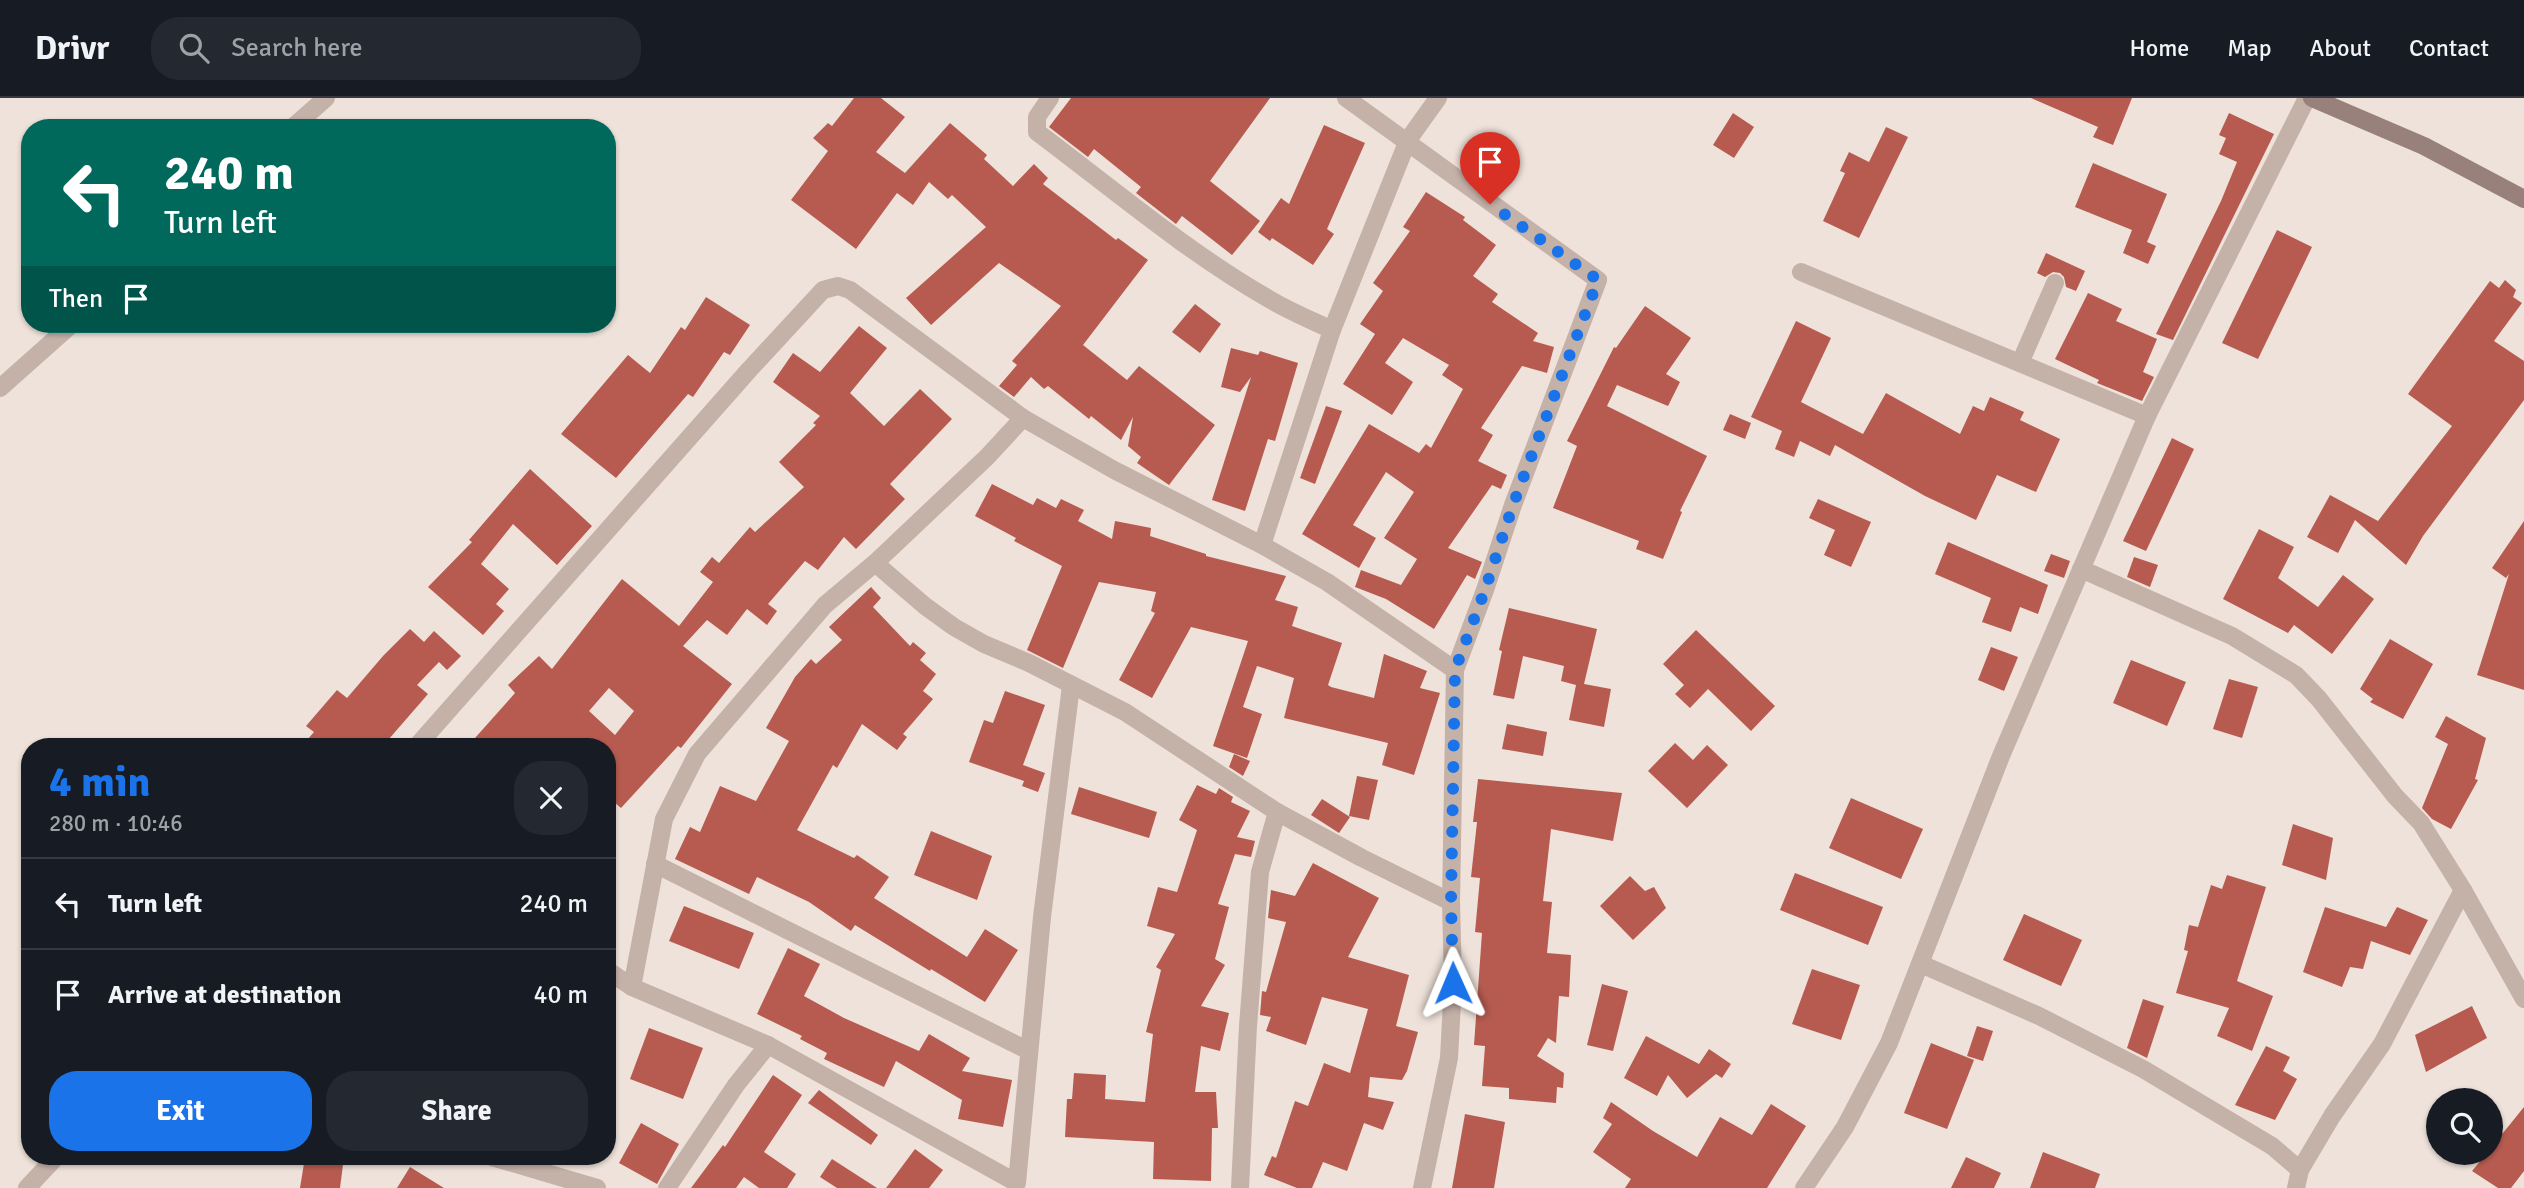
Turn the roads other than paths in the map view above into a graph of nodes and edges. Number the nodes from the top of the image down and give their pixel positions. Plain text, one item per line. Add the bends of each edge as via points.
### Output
1 (326, 98) edge
2 (1050, 98) edge
3 (1346, 98) edge
4 (1438, 98) edge
5 (2309, 98) edge
6 (302, 119) edge
7 (1408, 141) junction
8 (2524, 199) edge
9 (1801, 272) dead end
10 (2055, 283) dead end
11 (1332, 330) junction
12 (62, 333) edge
13 (2020, 363) junction
14 (0, 388) edge
15 (2147, 416) junction
16 (1023, 418) junction
17 (1262, 545) junction
18 (875, 563) junction
19 (2081, 569) junction
20 (1455, 670) junction
21 (1071, 686) junction
22 (424, 738) edge
23 (1277, 812) junction
24 (655, 864) junction
25 (2463, 890) junction
26 (1451, 902) junction
27 (1921, 964) junction
28 (616, 976) edge
29 (632, 987) junction
30 (2524, 999) edge
31 (768, 1045) junction
32 (1029, 1051) junction
33 (49, 1165) edge
34 (519, 1165) edge
35 (2300, 1170) junction
36 (27, 1188) edge
37 (597, 1188) edge
38 (667, 1188) edge
39 (1240, 1188) edge
40 (1422, 1188) edge
41 (1804, 1188) edge
42 (2295, 1188) edge

1 - 6 street
2 - 11 street via 1037,117 1038,132 1221,268 1269,299
3 - 7 street
4 - 7 street
5 - 8 main road via 2424,146
5 - 15 street
7 - 11 street
7 - 20 street via 1598,280
9 - 13 street
10 - 13 street
11 - 17 street
12 - 14 street
13 - 15 street
15 - 19 street
16 - 17 street
16 - 18 street
16 - 22 street via 850,290 830,286 749,370
17 - 20 street via 1327,582
18 - 21 street via 954,626
18 - 24 street via 825,605 697,754 664,819
19 - 25 street via 2232,636 2296,676 2421,823
19 - 27 street via 2001,756
20 - 26 street
21 - 23 street via 1125,712
21 - 32 street
23 - 26 street
23 - 39 street via 1260,872
24 - 29 street
24 - 32 street
25 - 30 street
25 - 35 street via 2382,1044
26 - 40 street via 1449,1058
27 - 35 street via 2143,1069 2272,1146
27 - 41 street via 1889,1043 1844,1127
28 - 29 street
29 - 31 street
31 - 32 street via 1017,1184
31 - 38 street
33 - 36 street
34 - 37 street
35 - 42 street

